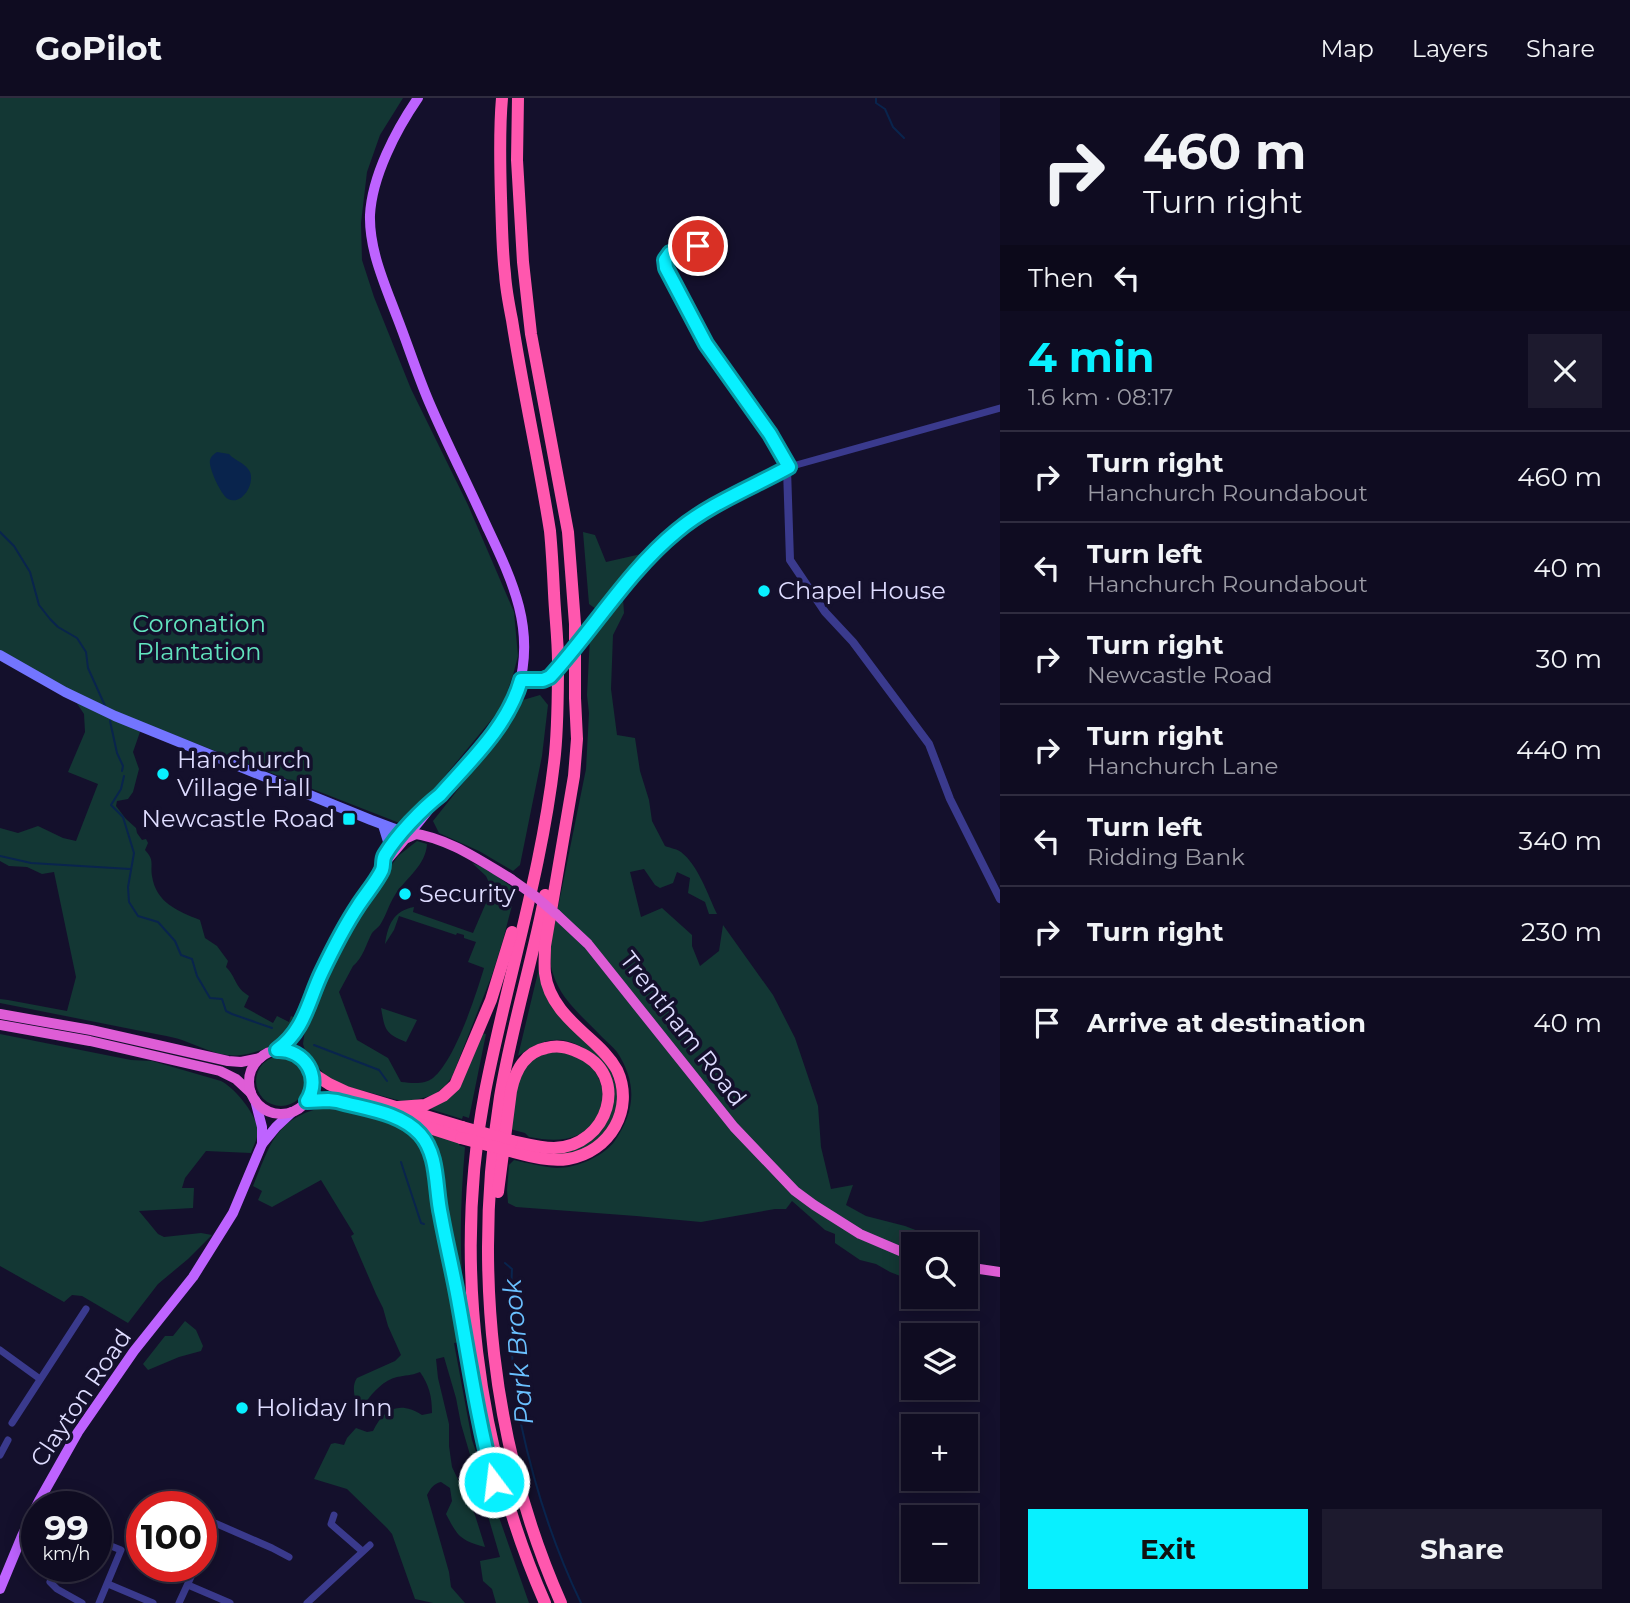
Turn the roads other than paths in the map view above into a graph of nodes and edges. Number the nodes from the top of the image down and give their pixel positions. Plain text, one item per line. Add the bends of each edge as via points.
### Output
1 (418, 98) edge
2 (502, 98) edge
3 (518, 98) edge
4 (701, 243) dead end
5 (1000, 408) edge
6 (788, 468) junction
7 (0, 655) edge
8 (521, 680) junction
9 (575, 698) junction
10 (555, 756) junction
11 (440, 795) junction
12 (383, 825) junction
13 (403, 832) junction
14 (416, 834) junction
15 (390, 848) junction
16 (382, 869) junction
17 (1000, 899) edge
18 (0, 1014) edge
19 (0, 1025) edge
20 (299, 1029) junction
21 (277, 1050) junction
22 (260, 1058) junction
23 (302, 1058) junction
24 (312, 1073) junction
25 (253, 1097) junction
26 (307, 1101) junction
27 (292, 1112) junction
28 (400, 1113) junction
29 (262, 1144) junction
30 (511, 1146) junction
31 (901, 1251) edge
32 (978, 1269) edge
33 (1000, 1272) edge
34 (86, 1310) dead end
35 (0, 1350) edge
36 (40, 1379) junction
37 (12, 1423) dead end
38 (8, 1440) dead end
39 (0, 1455) edge
40 (334, 1515) dead end
41 (530, 1519) junction
42 (217, 1524) edge
43 (125, 1541) dead end
44 (370, 1545) dead end
45 (112, 1546) edge
46 (121, 1550) junction
47 (362, 1551) junction
48 (289, 1557) dead end
49 (50, 1582) dead end
50 (189, 1582) edge
51 (107, 1584) junction
52 (188, 1585) junction
53 (0, 1589) edge
54 (82, 1603) edge
55 (99, 1603) edge
56 (153, 1603) edge
57 (179, 1603) edge
58 (230, 1603) edge
59 (307, 1603) edge
60 (539, 1603) edge
61 (545, 1603) edge
62 (561, 1603) edge

1 - 8 main road via 383,163 370,213 371,235 428,400 514,588 525,646
2 - 10 highway via 499,164 505,275 550,534 558,654
3 - 9 highway via 523,262 531,334 568,532
4 - 6 street via 670,253 666,268 706,344 770,434
5 - 6 street
6 - 8 street, bridge via 677,530 548,678
6 - 17 street via 790,560 929,744 950,799
7 - 12 main road via 116,716
8 - 11 main road via 502,721
9 - 30 highway via 574,776 545,946 545,973 562,1012 617,1070 620,1114 606,1140 580,1156 552,1160
9 - 41 highway via 565,796 500,1098 488,1222 488,1284 499,1393
10 - 28 highway via 503,966 458,1079 435,1101
10 - 61 highway via 541,843 485,1097 472,1222 472,1290 492,1443 510,1511
11 - 13 main road via 413,829
11 - 14 main road via 436,810
12 - 13 main road
12 - 15 main road
13 - 14 highway, Trentham Road
13 - 15 highway
14 - 16 highway
14 - 31 highway, Trentham Road, bridge via 451,844 511,878 556,914 588,944 734,1127 795,1191 860,1234
15 - 16 highway
16 - 20 highway via 337,942
18 - 22 highway via 228,1060
19 - 25 highway via 220,1071 236,1079
20 - 21 highway
20 - 23 highway
21 - 22 highway
21 - 23 highway
22 - 25 highway via 250,1074
23 - 24 highway
24 - 26 highway
24 - 28 highway via 337,1089
25 - 27 highway via 263,1109
25 - 29 main road
26 - 27 highway
26 - 28 highway via 337,1101
27 - 29 main road
28 - 30 highway, bridge
28 - 60 highway via 431,1154 486,1452
29 - 53 main road, Clayton Road via 233,1213 193,1277 78,1432 39,1501
30 - 41 highway via 555,1148 590,1135 608,1100 599,1068 583,1054 561,1046 542,1048 523,1061 511,1091 497,1202 497,1305
32 - 33 highway
34 - 36 street
35 - 36 street
36 - 37 street
38 - 39 street
40 - 47 street via 328,1527
41 - 62 highway
42 - 48 street
43 - 46 street
44 - 47 street
45 - 46 street
46 - 51 street
47 - 59 street
49 - 54 street via 54,1593
50 - 52 street
51 - 55 street
51 - 56 street
52 - 57 street
52 - 58 street

